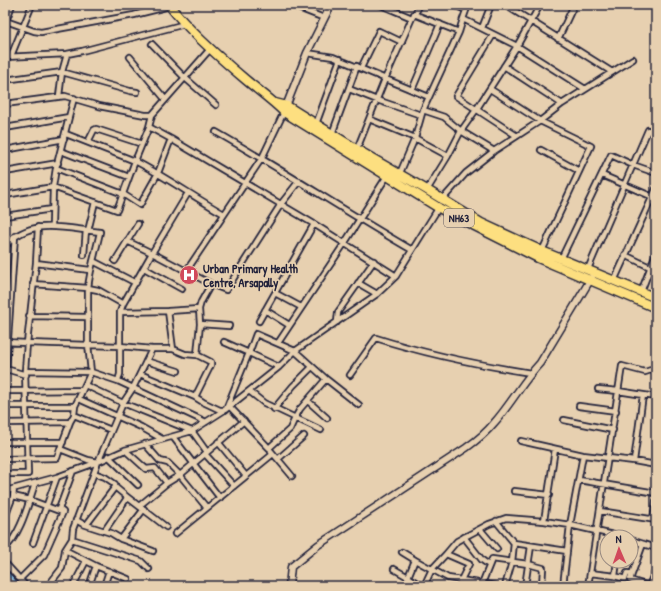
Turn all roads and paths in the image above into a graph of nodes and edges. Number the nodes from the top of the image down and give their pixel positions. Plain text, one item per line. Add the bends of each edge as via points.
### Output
1 (12, 5) edge
2 (32, 5) edge
3 (170, 5) edge
4 (291, 5) edge
5 (331, 5) edge
6 (381, 5) edge
7 (420, 5) edge
8 (454, 5) edge
9 (491, 5) edge
10 (508, 5) edge
11 (540, 5) edge
12 (574, 5) edge
13 (467, 7) edge
14 (413, 16) junction
15 (324, 18) junction
16 (463, 19) junction
17 (6, 22) edge
18 (531, 22) junction
19 (186, 24) junction
20 (440, 24) junction
21 (23, 28) junction
22 (482, 28) junction
23 (459, 32) junction
24 (493, 35) junction
25 (558, 39) junction
26 (402, 42) junction
27 (152, 44) dead end
28 (517, 46) junction
29 (211, 48) junction
30 (308, 53) junction
31 (67, 54) junction
32 (11, 56) junction
33 (5, 57) edge
34 (130, 57) dead end
35 (632, 59) dead end
36 (340, 60) junction
37 (504, 66) junction
38 (359, 67) junction
39 (62, 72) junction
40 (612, 72) junction
41 (184, 77) junction
42 (386, 79) junction
43 (5, 80) edge
44 (348, 89) junction
45 (490, 89) junction
46 (586, 89) junction
47 (412, 90) junction
48 (137, 92) dead end
49 (59, 96) junction
50 (429, 97) junction
51 (74, 98) junction
52 (165, 99) junction
53 (377, 100) junction
54 (5, 104) edge
55 (562, 104) junction
56 (216, 105) dead end
57 (285, 109) junction
58 (476, 110) junction
59 (422, 113) junction
60 (152, 115) junction
61 (69, 117) junction
62 (369, 119) junction
63 (540, 121) junction
64 (316, 124) junction
65 (149, 127) junction
66 (5, 128) edge
67 (461, 131) junction
68 (216, 132) dead end
69 (66, 134) junction
70 (332, 134) junction
71 (656, 134) edge
72 (517, 136) junction
73 (415, 138) junction
74 (64, 139) junction
75 (171, 139) junction
76 (88, 142) junction
77 (142, 144) junction
78 (357, 149) junction
79 (5, 150) edge
80 (541, 150) dead end
81 (61, 151) junction
82 (494, 151) junction
83 (448, 156) junction
84 (262, 158) junction
85 (135, 161) junction
86 (58, 163) junction
87 (633, 165) junction
88 (56, 168) junction
89 (579, 171) junction
90 (5, 172) edge
91 (158, 173) junction
92 (656, 173) edge
93 (400, 174) junction
94 (602, 175) junction
95 (387, 176) junction
96 (129, 177) junction
97 (299, 181) junction
98 (246, 184) junction
99 (625, 186) junction
100 (53, 187) junction
101 (656, 189) edge
102 (427, 190) junction
103 (188, 193) junction
104 (123, 194) junction
105 (5, 195) edge
106 (653, 197) junction
107 (442, 198) junction
108 (95, 202) junction
109 (280, 204) junction
110 (438, 208) junction
111 (52, 209) junction
112 (224, 214) junction
113 (5, 216) edge
114 (359, 220) junction
115 (138, 224) dead end
116 (314, 224) junction
117 (52, 225) junction
118 (38, 227) junction
119 (87, 231) junction
120 (15, 236) junction
121 (128, 241) junction
122 (344, 244) junction
123 (5, 246) edge
124 (412, 250) junction
125 (542, 251) junction
126 (656, 253) edge
127 (152, 254) junction
128 (84, 255) dead end
129 (625, 255) junction
130 (561, 259) junction
131 (93, 261) junction
132 (115, 261) dead end
133 (374, 261) junction
134 (36, 263) junction
135 (650, 267) junction
136 (144, 268) junction
137 (90, 270) junction
138 (187, 270) junction
139 (656, 270) edge
140 (591, 271) junction
141 (396, 276) junction
142 (590, 280) junction
143 (614, 281) junction
144 (136, 283) junction
145 (358, 283) junction
146 (33, 284) junction
147 (211, 284) junction
148 (88, 288) junction
149 (182, 289) dead end
150 (641, 292) junction
151 (276, 293) junction
152 (377, 294) junction
153 (656, 298) edge
154 (123, 304) junction
155 (301, 307) junction
156 (656, 308) edge
157 (8, 309) edge
158 (199, 309) junction
159 (265, 310) junction
160 (168, 311) junction
161 (120, 312) junction
162 (29, 316) junction
163 (88, 317) junction
164 (259, 321) dead end
165 (337, 322) junction
166 (200, 324) junction
167 (289, 325) junction
168 (229, 326) dead end
169 (6, 342) edge
170 (224, 342) dead end
171 (27, 343) junction
172 (278, 343) junction
173 (88, 344) junction
174 (120, 346) junction
175 (152, 349) junction
176 (173, 349) junction
177 (295, 351) junction
178 (249, 353) junction
179 (197, 355) junction
180 (146, 361) junction
181 (279, 367) junction
182 (312, 367) junction
183 (178, 371) dead end
184 (91, 372) junction
185 (656, 372) edge
186 (25, 373) junction
187 (531, 373) junction
188 (140, 374) junction
189 (350, 375) dead end
190 (326, 380) junction
191 (118, 381) junction
192 (85, 385) junction
193 (133, 388) junction
194 (598, 389) dead end
195 (26, 390) junction
196 (82, 390) junction
197 (5, 391) edge
198 (249, 391) junction
199 (618, 391) junction
200 (644, 395) junction
201 (195, 396) junction
202 (656, 397) edge
203 (79, 399) junction
204 (308, 401) junction
205 (123, 403) junction
206 (359, 405) dead end
207 (5, 406) edge
208 (75, 406) junction
209 (580, 406) dead end
210 (26, 407) junction
211 (230, 407) junction
212 (274, 409) junction
213 (224, 411) junction
214 (616, 411) junction
215 (74, 415) junction
216 (117, 416) junction
217 (295, 418) junction
218 (327, 418) dead end
219 (564, 420) dead end
220 (70, 422) junction
221 (206, 422) junction
222 (244, 422) junction
223 (5, 423) edge
224 (27, 423) junction
225 (111, 430) junction
226 (322, 430) dead end
227 (613, 430) junction
228 (192, 431) junction
229 (304, 436) dead end
230 (173, 437) junction
231 (162, 439) junction
232 (27, 441) junction
233 (520, 441) dead end
234 (5, 442) edge
235 (63, 442) junction
236 (218, 442) junction
237 (145, 444) junction
238 (269, 448) junction
239 (60, 449) junction
240 (555, 449) junction
241 (125, 450) junction
242 (206, 453) junction
243 (273, 454) junction
244 (583, 455) junction
245 (108, 456) junction
246 (27, 458) junction
247 (608, 458) junction
248 (5, 459) edge
249 (278, 459) junction
250 (634, 461) junction
251 (98, 462) junction
252 (193, 464) junction
253 (656, 465) edge
254 (73, 471) junction
255 (94, 473) junction
256 (5, 474) edge
257 (180, 475) junction
258 (57, 476) junction
259 (246, 476) junction
260 (292, 476) dead end
261 (579, 480) junction
262 (167, 483) junction
263 (34, 484) junction
264 (605, 484) junction
265 (138, 485) dead end
266 (234, 486) junction
267 (115, 487) junction
268 (14, 489) junction
269 (514, 491) dead end
270 (5, 492) edge
271 (656, 493) edge
272 (549, 495) junction
273 (13, 496) junction
274 (127, 498) junction
275 (220, 498) junction
276 (30, 500) junction
277 (656, 501) edge
278 (47, 506) junction
279 (139, 506) junction
280 (207, 508) junction
281 (144, 509) junction
282 (600, 511) junction
283 (63, 512) junction
284 (5, 517) edge
285 (76, 520) junction
286 (654, 520) edge
287 (496, 521) junction
288 (544, 521) junction
289 (87, 524) junction
290 (570, 525) junction
291 (166, 527) dead end
292 (480, 529) junction
293 (105, 530) junction
294 (597, 531) junction
295 (175, 534) dead end
296 (464, 538) junction
297 (72, 539) junction
298 (121, 539) junction
299 (33, 543) dead end
300 (514, 543) junction
301 (639, 543) edge
302 (643, 544) junction
303 (531, 546) junction
304 (5, 548) edge
305 (497, 548) dead end
306 (656, 548) edge
307 (65, 550) junction
308 (153, 551) dead end
309 (567, 551) junction
310 (402, 552) dead end
311 (446, 554) junction
312 (416, 560) junction
313 (86, 561) junction
314 (512, 562) junction
315 (5, 563) edge
316 (528, 564) junction
317 (489, 565) junction
318 (96, 566) junction
319 (149, 569) dead end
320 (394, 569) dead end
321 (432, 569) junction
322 (616, 569) edge
323 (656, 569) edge
324 (109, 571) junction
325 (590, 573) junction
326 (632, 574) junction
327 (408, 576) junction
328 (615, 576) junction
329 (20, 579) junction
330 (128, 579) dead end
331 (461, 580) junction
332 (482, 585) edge
333 (26, 586) edge
334 (48, 586) edge
335 (73, 586) edge
336 (89, 586) edge
337 (104, 586) edge
338 (289, 586) edge
339 (423, 586) edge
340 (459, 586) edge
341 (496, 586) edge
342 (505, 586) edge
343 (525, 586) edge
344 (542, 586) edge
345 (563, 586) edge
346 (588, 586) edge
347 (648, 586) edge

1 - 17 street
2 - 21 street
3 - 19 highway, NH63
3 - 21 street via 134,15 41,32
4 - 15 street
5 - 15 street
6 - 14 street
7 - 14 street
8 - 13 street
9 - 22 street
10 - 18 street
11 - 18 street
12 - 25 street
13 - 16 street
14 - 20 street
14 - 26 street
15 - 30 street
16 - 22 street
16 - 23 street
17 - 21 street
18 - 25 street
18 - 28 street
19 - 29 highway, NH63
19 - 31 street
20 - 23 street
20 - 47 street
21 - 32 street
22 - 24 street
23 - 50 street
24 - 28 street
24 - 58 street via 456,96
25 - 40 street
26 - 38 street via 380,31
26 - 42 street
27 - 41 street
28 - 37 street
28 - 46 street
29 - 41 street
29 - 57 highway, NH63 via 230,67
30 - 36 street
30 - 57 street
31 - 32 street
31 - 39 street
32 - 33 street
34 - 52 street
35 - 40 street
36 - 38 street
36 - 64 street
37 - 45 street
37 - 55 street
38 - 42 street
38 - 44 street
39 - 43 street
39 - 48 street
39 - 49 street
40 - 46 street
41 - 52 street
41 - 56 street
42 - 47 street
42 - 53 street
44 - 53 street
44 - 70 street
45 - 58 street
45 - 63 street
46 - 55 street
47 - 50 street
49 - 51 street
49 - 54 street
50 - 59 street
51 - 60 street via 100,106
51 - 61 street
52 - 60 street
53 - 59 street
53 - 62 street
55 - 63 street
57 - 64 highway, NH63
57 - 84 street
57 - 95 highway, NH63
58 - 67 street
58 - 72 street
59 - 67 street via 444,117
59 - 73 street
60 - 65 street
61 - 66 street
61 - 69 street
62 - 73 street
62 - 78 street
63 - 72 street
63 - 89 street via 591,146
64 - 70 highway, NH63
65 - 75 street
65 - 77 street
67 - 82 street
67 - 83 street
68 - 84 street
69 - 74 street
69 - 76 street
70 - 78 highway, NH63
71 - 87 street via 648,130
72 - 82 street
73 - 83 street
73 - 93 street
74 - 79 street
74 - 81 street
75 - 91 street
75 - 98 street
76 - 77 street via 96,129
76 - 85 street
77 - 85 street
78 - 93 highway, NH63
80 - 89 street
81 - 86 street
81 - 96 street
82 - 107 street via 466,173
83 - 102 street
84 - 97 street
84 - 98 street
85 - 91 street
85 - 96 street
86 - 88 street
86 - 90 street
87 - 92 street
87 - 94 street via 611,155
87 - 99 street
88 - 100 street
88 - 104 street
89 - 125 street
91 - 103 street
91 - 104 street via 140,205
93 - 102 highway, NH63
94 - 99 street
94 - 130 street
95 - 110 highway, NH63
95 - 114 street
96 - 104 street
97 - 109 street
97 - 114 street
98 - 109 street
98 - 112 street
99 - 106 street
99 - 140 street
100 - 105 street
100 - 108 street
100 - 111 street
101 - 106 street
102 - 107 highway, NH63
103 - 112 street
103 - 127 street
104 - 108 street via 117,210
106 - 129 street
107 - 110 street
107 - 125 highway, NH63 via 481,223
108 - 119 street
109 - 116 street
109 - 147 street via 226,290
110 - 124 street
110 - 142 highway, NH63 via 538,258
111 - 113 street
111 - 117 street
112 - 138 street
114 - 122 street
114 - 124 street
115 - 121 street
116 - 122 street
116 - 151 street
117 - 118 street
117 - 119 street
118 - 120 street
118 - 134 street
119 - 128 street
119 - 131 street via 100,232
120 - 123 street
120 - 157 street
121 - 127 street
121 - 132 street
122 - 133 street
122 - 155 street
124 - 141 street
125 - 130 highway, NH63
126 - 135 street
127 - 136 street
127 - 138 street
129 - 135 street
129 - 143 street
130 - 140 highway, NH63
131 - 137 street
131 - 144 street
133 - 141 street
133 - 145 street
134 - 137 street
134 - 146 street
135 - 139 street
135 - 150 street
136 - 144 street
136 - 149 street
137 - 148 street
138 - 147 street
140 - 142 street
140 - 143 highway, NH63
141 - 152 street
142 - 156 highway, NH63
142 - 187 street via 540,363
143 - 150 highway, NH63
144 - 154 street
145 - 152 street
145 - 165 street via 338,312
146 - 148 street
146 - 162 street
147 - 158 street
148 - 154 street via 98,290
148 - 163 street
150 - 153 highway, NH63
151 - 155 street
151 - 159 street
152 - 165 street
154 - 161 street
155 - 167 street
157 - 169 street
158 - 160 street
158 - 166 street
159 - 164 street
159 - 167 street
160 - 161 street
160 - 176 street
161 - 174 street
162 - 163 street
162 - 171 street
163 - 173 street
165 - 177 street
166 - 168 street
166 - 179 street
167 - 172 street
169 - 171 street
169 - 186 street via 6,369
170 - 178 street
171 - 173 street
171 - 186 street
172 - 177 street
172 - 178 street via 256,334
173 - 174 street
173 - 184 street
174 - 175 street
174 - 191 street
175 - 176 street
175 - 180 street
176 - 179 street
177 - 181 street
177 - 182 street
178 - 181 street
178 - 213 street
179 - 201 street via 210,361 211,365
180 - 183 street
180 - 188 street
181 - 198 street
182 - 190 street
182 - 212 street via 292,386
184 - 186 street
184 - 191 street
184 - 192 street
185 - 199 street via 622,366
186 - 195 street
187 - 189 street via 404,347 376,338
187 - 338 street via 495,423 478,439 318,545 291,567
188 - 193 street
188 - 201 street
190 - 204 street
190 - 206 street
191 - 193 street
192 - 196 street
192 - 205 street
193 - 205 street
193 - 221 street
194 - 199 street
195 - 196 street
195 - 197 street
195 - 210 street
196 - 203 street
198 - 211 street
198 - 212 street
199 - 200 street
199 - 214 street
200 - 202 street
200 - 250 street
201 - 213 street
203 - 208 street
203 - 216 street
204 - 217 street
204 - 218 street
205 - 216 street
205 - 228 street
207 - 210 street
208 - 210 street
208 - 215 street
209 - 214 street
210 - 224 street
211 - 213 street
211 - 222 street
212 - 217 street
213 - 221 street
214 - 227 street
215 - 220 street
215 - 225 street
216 - 225 street
216 - 231 street via 141,426
217 - 226 street
217 - 238 street via 290,429
219 - 227 street
220 - 224 street
220 - 235 street
221 - 228 street
222 - 236 street
222 - 238 street
223 - 224 street
224 - 232 street
225 - 251 street
227 - 247 street
228 - 230 street
228 - 242 street
229 - 249 street
230 - 231 street
230 - 252 street
231 - 237 street
232 - 234 street
232 - 235 street
232 - 246 street
233 - 240 street
235 - 239 street
236 - 242 street
236 - 259 street
237 - 241 street
237 - 257 street via 160,461 168,463
238 - 243 street
239 - 246 street via 57,458
239 - 251 street
240 - 244 street
240 - 272 street
241 - 245 street
241 - 262 street via 146,469 155,468
242 - 252 street
242 - 266 street
243 - 249 street
243 - 259 street
244 - 247 street
244 - 261 street
245 - 251 street
245 - 265 street
246 - 248 street
246 - 256 street via 28,474
247 - 250 street
247 - 264 street
249 - 260 street
250 - 253 street
251 - 254 street
251 - 255 street
252 - 257 street
252 - 275 street
254 - 258 street
254 - 283 street via 60,509
255 - 267 street via 105,477 115,484
255 - 285 street
257 - 262 street
257 - 280 street
258 - 263 street
258 - 278 street
259 - 266 street
261 - 264 street
261 - 290 street
262 - 279 street
263 - 268 street
263 - 276 street
264 - 271 street
264 - 282 street
266 - 275 street
267 - 274 street
267 - 289 street
268 - 270 street
268 - 273 street
269 - 272 street
272 - 288 street
273 - 276 street
273 - 284 street
274 - 279 street
274 - 293 street
275 - 280 street
276 - 278 street
276 - 304 street via 16,535
277 - 286 street
278 - 283 street
278 - 299 street
279 - 281 street
280 - 295 street
281 - 291 street
281 - 298 street
282 - 286 street
282 - 294 street
283 - 329 street via 44,555
285 - 289 street
285 - 297 street
287 - 288 street via 506,518
287 - 292 street
287 - 300 street
288 - 290 street
289 - 293 street
290 - 294 street
290 - 309 street
292 - 296 street
292 - 305 street
293 - 298 street
294 - 325 street
296 - 311 street
296 - 317 street
297 - 307 street
297 - 319 street via 141,561
298 - 308 street
300 - 303 street
300 - 314 street
301 - 302 street
302 - 306 street
302 - 326 street
303 - 309 street
303 - 316 street
307 - 313 street
307 - 334 street via 62,568
309 - 345 street
310 - 312 street
311 - 321 street
311 - 331 street via 469,564
312 - 321 street
312 - 327 street
313 - 318 street
313 - 335 street
314 - 316 street
314 - 317 street via 492,559
314 - 342 street
315 - 329 street
316 - 343 street
316 - 344 street via 545,568
317 - 332 street
318 - 324 street
318 - 336 street
320 - 327 street
321 - 331 street via 448,578
321 - 339 street
322 - 328 street
323 - 347 street
324 - 330 street
324 - 337 street
325 - 328 street
325 - 346 street
326 - 328 street via 627,572 625,579
326 - 347 street via 630,580
327 - 339 street
329 - 333 street
331 - 332 street
331 - 340 street
332 - 341 street

